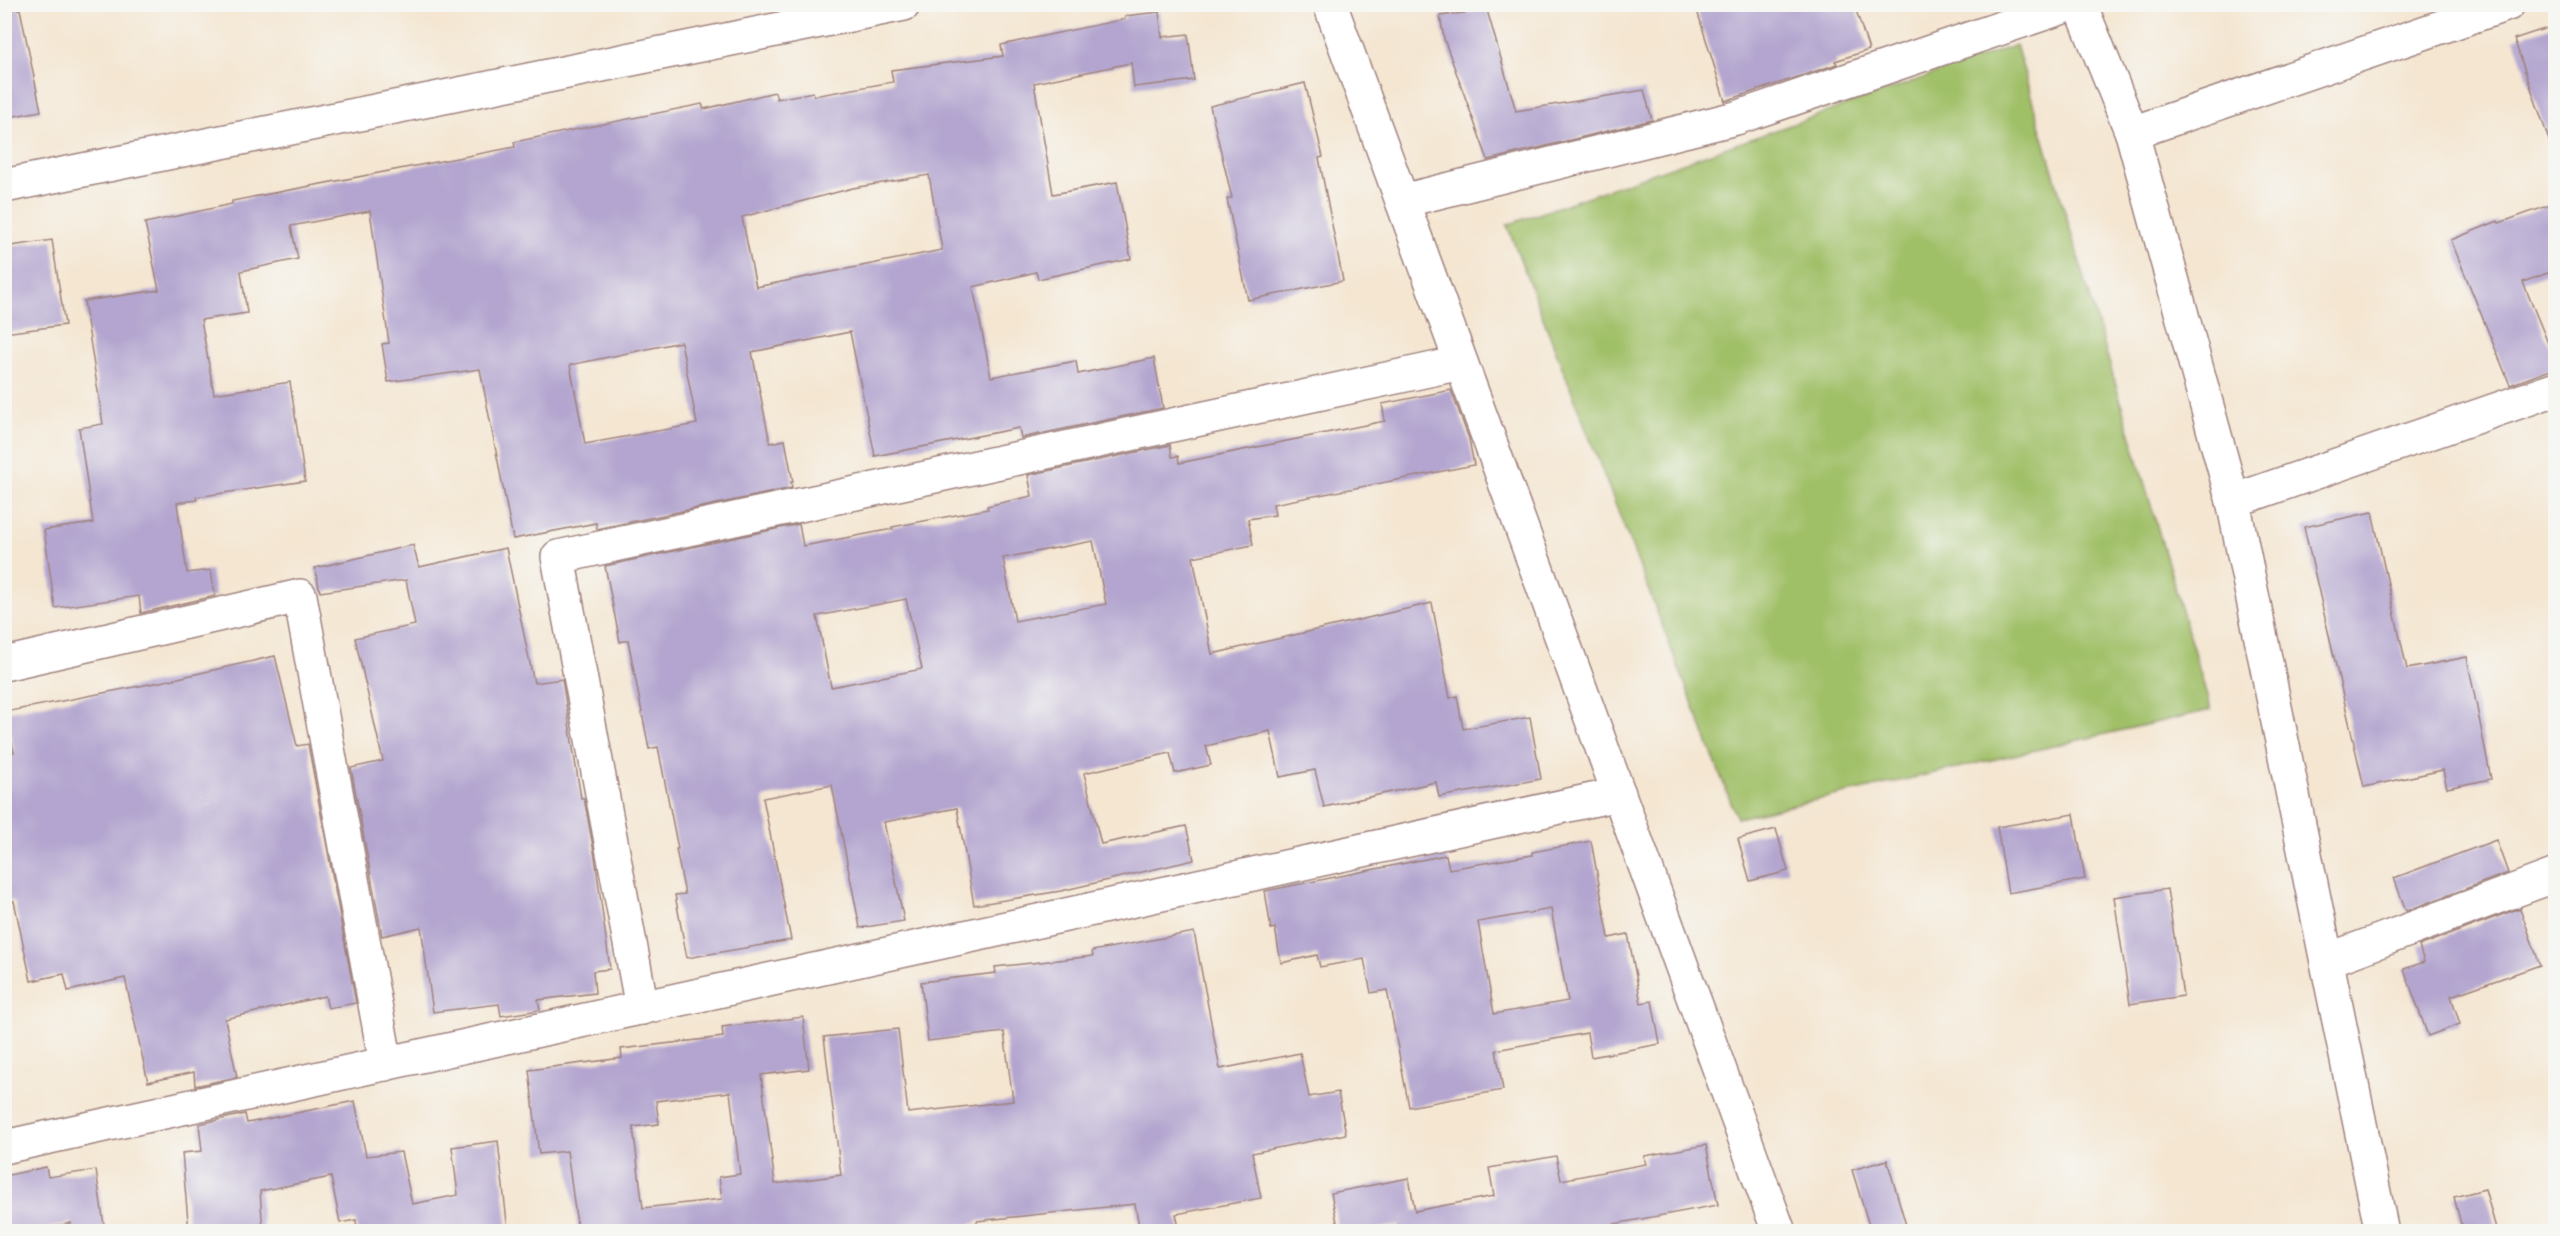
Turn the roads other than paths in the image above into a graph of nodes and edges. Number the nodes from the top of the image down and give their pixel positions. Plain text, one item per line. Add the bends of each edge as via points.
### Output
1 (904, 4) edge
2 (1330, 4) edge
3 (2072, 4) edge
4 (2080, 4) edge
5 (2508, 4) edge
6 (2132, 133) junction
7 (4, 186) edge
8 (1402, 201) junction
9 (1461, 363) junction
10 (2556, 389) edge
11 (2233, 501) junction
12 (4, 664) edge
13 (1619, 794) junction
14 (2556, 875) edge
15 (2328, 960) junction
16 (642, 1008) junction
17 (386, 1064) junction
18 (4, 1147) edge
19 (1779, 1232) edge
20 (2382, 1232) edge

1 - 7 street
2 - 8 street
3 - 8 street via 1736,118
4 - 6 street
5 - 6 street
6 - 11 street
8 - 9 street
9 - 13 street
9 - 16 street via 558,557
10 - 11 street
11 - 15 street
12 - 17 street via 300,596
13 - 16 street
13 - 19 street
14 - 15 street
15 - 20 street
16 - 17 street
17 - 18 street

